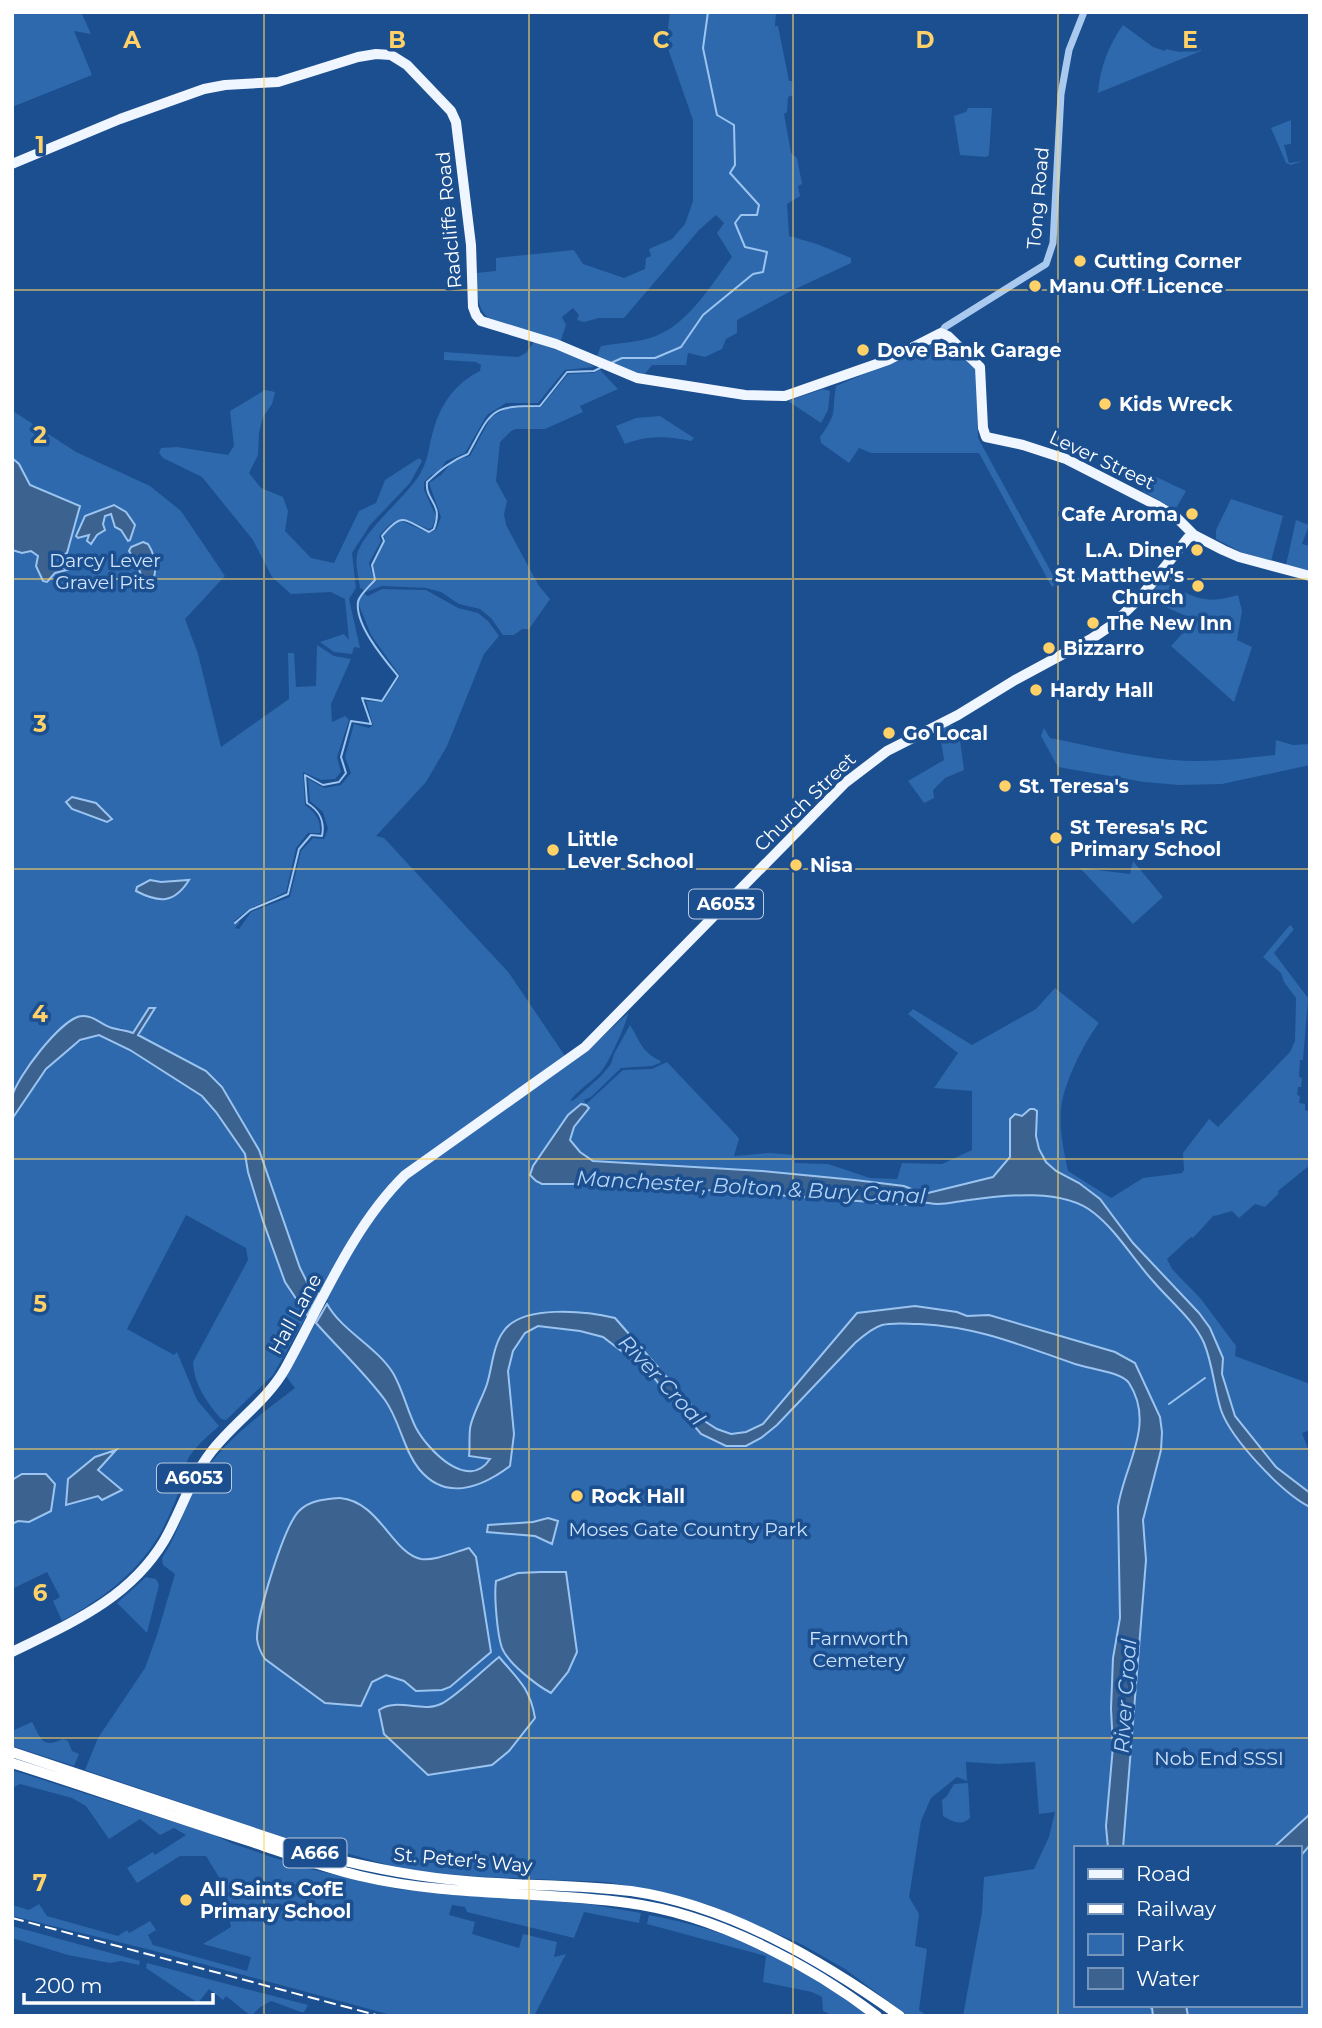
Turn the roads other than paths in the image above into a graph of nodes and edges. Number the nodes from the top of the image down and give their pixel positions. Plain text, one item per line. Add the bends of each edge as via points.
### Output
1 (1084, 12) edge
2 (12, 164) edge
3 (941, 333) junction
4 (1194, 534) junction
5 (1310, 576) edge
6 (568, 1061) joint
7 (12, 1652) edge
8 (12, 1752) edge
9 (12, 1763) edge
10 (630, 1897) junction
11 (657, 1902) junction
12 (877, 2016) edge
13 (900, 2016) edge

1 - 3 street, Tong Road via 1062,84 1049,259
2 - 3 main road, Radcliffe Road via 204,89 278,82 358,57 391,55 418,74 456,122 476,315 481,321 556,344 637,379 745,395 785,396 888,360
3 - 4 main road, Lever Street via 980,367 986,437 1023,445 1095,472 1176,517
4 - 5 main road, Lever Street via 1239,557
4 - 6 main road, Church Street / A6053 via 1112,625 887,751 845,783
6 - 7 main road, Hall Lane / A6053 via 405,1175 384,1197 361,1228 270,1391 212,1450 171,1529 145,1567 119,1594
8 - 10 highway, St. Peter's Way / A666 via 369,1868 467,1882 577,1886
9 - 10 highway, St. Peter's Way / A666 via 359,1876 430,1889
10 - 11 highway, St. Peter's Way / A666
11 - 12 highway, St. Peter's Way / A666 via 783,1955
11 - 13 highway, St. Peter's Way / A666 via 707,1910 786,1944

